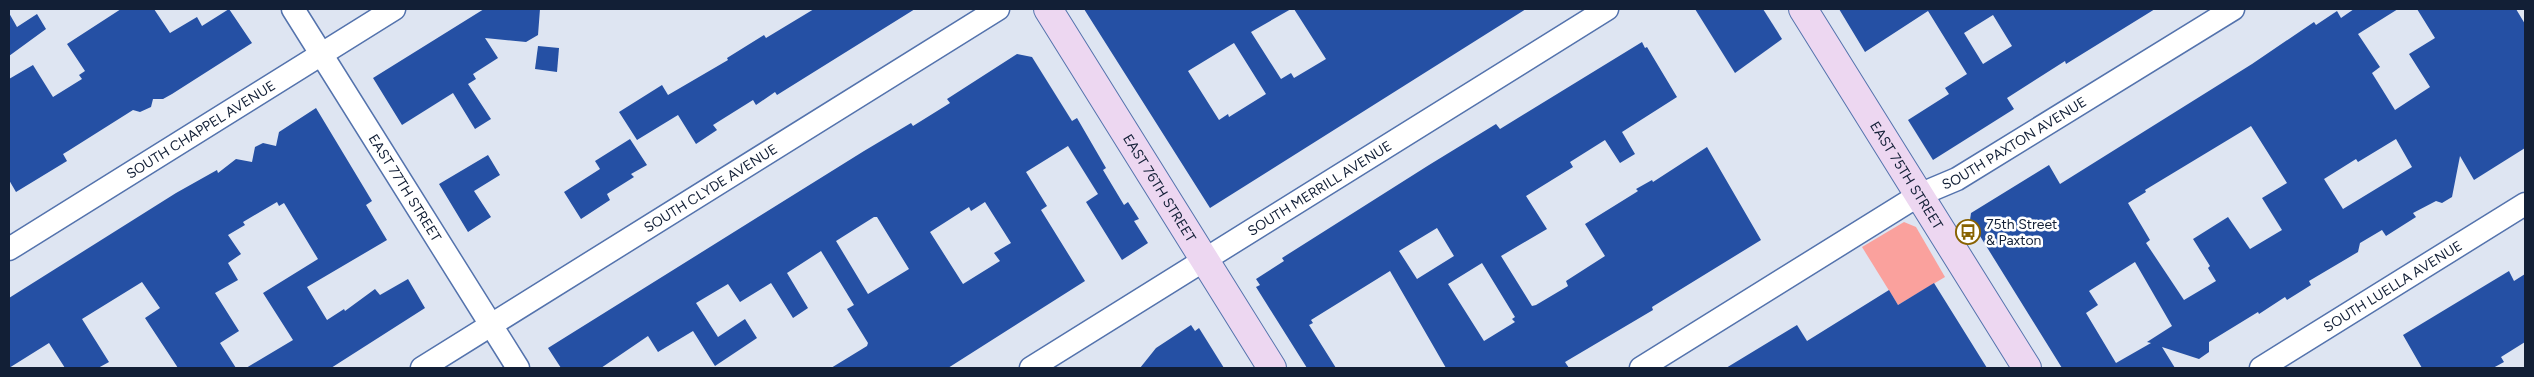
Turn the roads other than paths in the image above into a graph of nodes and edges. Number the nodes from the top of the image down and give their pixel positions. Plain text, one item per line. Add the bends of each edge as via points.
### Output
1 (293, 9) edge
2 (394, 9) edge
3 (998, 9) edge
4 (1048, 9) edge
5 (1607, 9) edge
6 (1803, 9) edge
7 (2233, 9) edge
8 (321, 54) junction
9 (1919, 195) junction
10 (2525, 204) edge
11 (9, 249) edge
12 (1204, 260) junction
13 (490, 325) junction
14 (422, 368) edge
15 (518, 368) edge
16 (1031, 368) edge
17 (1272, 368) edge
18 (1641, 368) edge
19 (2027, 368) edge
20 (2261, 368) edge

1 - 8 street, EAST 77TH STREET
2 - 8 street, SOUTH CHAPPEL AVENUE
3 - 13 street, SOUTH CLYDE AVENUE
4 - 12 street, EAST 76TH STREET
5 - 12 street, SOUTH MERRILL AVENUE
6 - 9 street, EAST 75TH STREET
7 - 9 street, SOUTH PAXTON AVENUE via 1957,179
8 - 11 street, SOUTH CHAPPEL AVENUE
8 - 13 street, EAST 77TH STREET
9 - 18 street, SOUTH PAXTON AVENUE
9 - 19 street, EAST 75TH STREET
10 - 20 street, SOUTH LUELLA AVENUE
12 - 16 street, SOUTH MERRILL AVENUE
12 - 17 street, EAST 76TH STREET
13 - 14 street, SOUTH CLYDE AVENUE
13 - 15 street, EAST 77TH STREET

